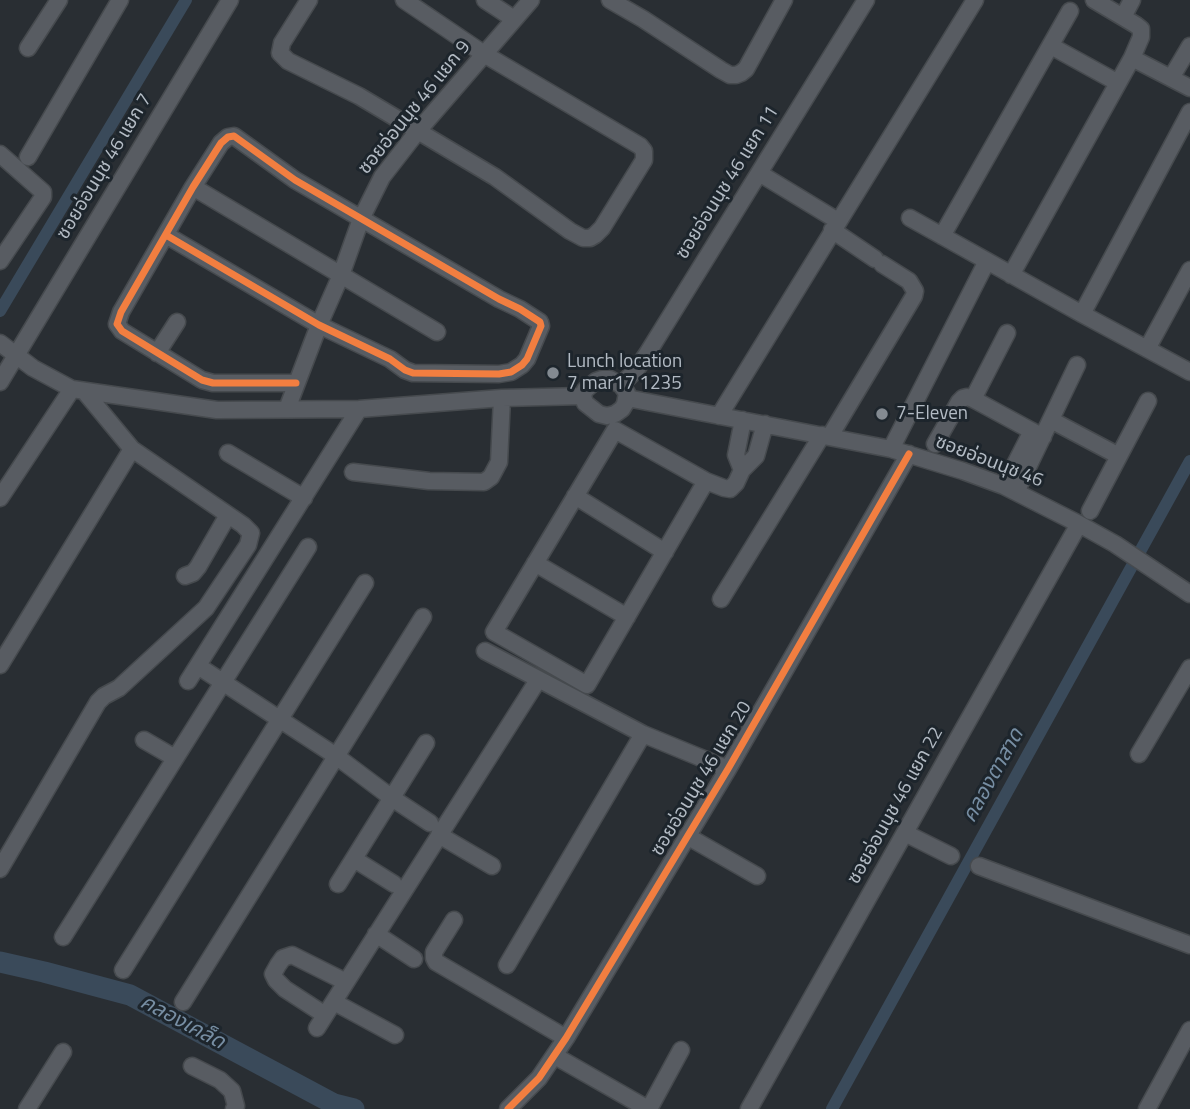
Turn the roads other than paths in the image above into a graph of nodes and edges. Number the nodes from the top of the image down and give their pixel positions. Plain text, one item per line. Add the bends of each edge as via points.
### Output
1 (59, 0) edge
2 (120, 0) edge
3 (230, 0) edge
4 (309, 0) edge
5 (404, 0) edge
6 (485, 0) edge
7 (531, 0) edge
8 (610, 0) edge
9 (784, 0) edge
10 (866, 0) edge
11 (975, 0) edge
12 (1094, 0) edge
13 (1132, 0) edge
14 (1070, 11) dead end
15 (1123, 17) junction
16 (514, 19) junction
17 (1051, 46) junction
18 (1190, 46) edge
19 (28, 48) dead end
20 (484, 54) junction
21 (1132, 58) junction
22 (1171, 78) junction
23 (1111, 79) dead end
24 (1190, 88) edge
25 (1190, 112) edge
26 (417, 132) junction
27 (0, 154) edge
28 (28, 157) dead end
29 (760, 173) junction
30 (193, 187) junction
31 (910, 218) dead end
32 (361, 219) junction
33 (835, 226) junction
34 (166, 235) junction
35 (942, 236) junction
36 (0, 261) edge
37 (987, 261) junction
38 (1190, 270) edge
39 (341, 275) junction
40 (1011, 275) junction
41 (1082, 314) junction
42 (177, 322) dead end
43 (319, 325) junction
44 (437, 332) dead end
45 (1007, 333) dead end
46 (0, 343) edge
47 (1147, 349) junction
48 (156, 353) junction
49 (16, 356) junction
50 (1077, 365) dead end
51 (1190, 372) edge
52 (0, 382) edge
53 (296, 383) junction
54 (78, 390) junction
55 (624, 392) junction
56 (583, 396) junction
57 (502, 398) junction
58 (973, 399) junction
59 (1148, 401) dead end
60 (287, 409) junction
61 (359, 409) junction
62 (719, 416) junction
63 (743, 420) junction
64 (1051, 420) junction
65 (765, 424) junction
66 (1038, 434) junction
67 (826, 436) junction
68 (935, 444) dead end
69 (132, 449) junction
70 (891, 449) junction
71 (228, 453) dead end
72 (909, 454) junction
73 (1119, 456) junction
74 (742, 470) junction
75 (353, 472) dead end
76 (706, 481) junction
77 (1010, 489) junction
78 (575, 496) junction
79 (0, 498) edge
80 (304, 498) junction
81 (228, 515) junction
82 (1085, 517) junction
83 (308, 547) dead end
84 (665, 552) junction
85 (535, 564) junction
86 (185, 576) dead end
87 (365, 583) dead end
88 (1190, 594) edge
89 (720, 599) dead end
90 (423, 617) dead end
91 (627, 617) junction
92 (485, 651) dead end
93 (1, 661) edge
94 (198, 666) junction
95 (1190, 668) edge
96 (538, 680) junction
97 (188, 681) dead end
98 (222, 681) junction
99 (280, 719) junction
100 (643, 734) junction
101 (144, 740) dead end
102 (426, 743) dead end
103 (1139, 754) dead end
104 (336, 756) junction
105 (174, 758) junction
106 (727, 769) junction
107 (392, 798) junction
108 (434, 829) junction
109 (905, 833) junction
110 (687, 836) junction
111 (951, 856) dead end
112 (354, 859) junction
113 (492, 866) dead end
114 (979, 866) dead end
115 (0, 869) edge
116 (758, 876) dead end
117 (338, 884) dead end
118 (394, 884) dead end
119 (454, 920) dead end
120 (376, 934) junction
121 (63, 937) dead end
122 (1190, 945) edge
123 (414, 959) dead end
124 (507, 965) dead end
125 (123, 970) dead end
126 (346, 982) junction
127 (183, 1002) dead end
128 (325, 1015) junction
129 (1190, 1030) edge
130 (395, 1035) dead end
131 (566, 1038) junction
132 (681, 1050) dead end
133 (63, 1052) dead end
134 (555, 1056) junction
135 (192, 1066) dead end
136 (669, 1091) dead end
137 (27, 1109) edge
138 (234, 1109) edge
139 (508, 1109) edge
140 (648, 1109) edge
141 (659, 1109) edge
142 (749, 1109) edge
143 (1147, 1109) edge

1 - 19 street
2 - 28 street
3 - 49 street, ซอยอ่อนนุช 46 แยก 7
4 - 26 street via 280,52 288,61 359,96
5 - 20 street
6 - 16 street
7 - 16 street, ซอยอ่อนนุช 46 แยก 9
8 - 9 street via 736,75 746,69
10 - 29 street, ซอยอ่อนนุช 46 แยก 11
11 - 33 street
12 - 15 street
13 - 15 street
14 - 17 street
15 - 21 street via 1142,33
16 - 20 street, ซอยอ่อนนุช 46 แยก 9
17 - 23 street
17 - 35 street
18 - 22 street
20 - 26 street, ซอยอ่อนนุช 46 แยก 9
20 - 26 street via 644,151 644,160 602,228 583,238 495,177
21 - 22 street
21 - 40 street
22 - 24 street
25 - 41 street
26 - 32 street, ซอยอ่อนนุช 46 แยก 9 via 382,177
27 - 36 street via 43,192
29 - 33 street
29 - 55 street, ซอยอ่อนนุช 46 แยก 11
30 - 32 street via 221,143 234,136
30 - 34 street
30 - 39 street
31 - 35 street
32 - 39 street, ซอยอ่อนนุช 46 แยก 9
32 - 43 street via 536,318 541,331 527,359 510,372 413,373
33 - 62 street
33 - 67 street via 909,281 915,291
34 - 43 street
34 - 48 street via 117,324
35 - 37 street
37 - 40 street
37 - 70 street
38 - 47 street
39 - 43 street, ซอยอ่อนนุช 46 แยก 9
39 - 44 street
40 - 41 street
41 - 47 street
42 - 48 street
43 - 53 street, ซอยอ่อนนุช 46 แยก 9
45 - 58 street
46 - 49 street
47 - 51 street
48 - 53 street via 213,383
49 - 52 street, ซอยอ่อนนุช 46 แยก 7
49 - 54 street
50 - 64 street
53 - 60 street, ซอยอ่อนนุช 46 แยก 9
54 - 60 street via 217,410
54 - 69 street
54 - 79 street
55 - 56 street via 610,379 602,379
55 - 56 street via 622,409 607,416 591,410
55 - 62 street, ซอยอ่อนนุช 46
56 - 57 street
57 - 61 street
57 - 75 street via 499,462 484,482
58 - 66 street
58 - 68 street via 959,402
59 - 73 street, ซอยอ่อนนุช 46 แยก 22
60 - 61 street
61 - 80 street
62 - 63 street, ซอยอ่อนนุช 46
63 - 65 street, ซอยอ่อนนุช 46
63 - 74 street via 736,455
64 - 66 street
64 - 73 street
65 - 67 street, ซอยอ่อนนุช 46
65 - 74 street via 755,456
66 - 77 street
67 - 70 street, ซอยอ่อนนุช 46
67 - 89 street
69 - 81 street
69 - 93 street
70 - 72 street, ซอยอ่อนนุช 46
71 - 80 street
72 - 77 street, ซอยอ่อนนุช 46
72 - 106 street, ซอยอ่อนนุช 46 แยก 20
73 - 82 street, ซอยอ่อนนุช 46 แยก 22
74 - 76 street via 730,489
76 - 78 street via 615,430
76 - 84 street
77 - 82 street, ซอยอ่อนนุช 46
78 - 84 street
78 - 85 street
80 - 94 street
81 - 86 street via 198,567
81 - 115 street via 251,533 248,545 206,608 98,702
82 - 88 street, ซอยอ่อนนุช 46 via 1115,544
82 - 109 street, ซอยอ่อนนุช 46 แยก 22
83 - 98 street
84 - 91 street
85 - 91 street
85 - 91 street via 494,632 587,685
87 - 99 street
90 - 104 street
92 - 96 street
94 - 97 street
94 - 98 street
95 - 103 street
96 - 100 street
96 - 108 street
98 - 99 street
98 - 105 street
99 - 104 street
99 - 125 street
100 - 106 street
100 - 124 street
101 - 105 street
102 - 107 street
104 - 107 street
104 - 127 street
105 - 121 street
106 - 110 street, ซอยอ่อนนุช 46 แยก 20
107 - 108 street
107 - 112 street
108 - 113 street
108 - 120 street
109 - 111 street
109 - 142 street, ซอยอ่อนนุช 46 แยก 22
110 - 116 street
110 - 131 street, ซอยอ่อนนุช 46 แยก 20
112 - 117 street
112 - 118 street
114 - 122 street
119 - 131 street via 434,952 436,962
120 - 123 street
120 - 126 street
126 - 128 street
126 - 128 street via 292,956 278,965 273,974 276,980
128 - 130 street
129 - 143 street
131 - 134 street, ซอยอ่อนนุช 46 แยก 20
132 - 140 street
133 - 137 street
134 - 139 street, ซอยอ่อนนุช 46 แยก 20
134 - 140 street
135 - 138 street via 232,1091
136 - 141 street

